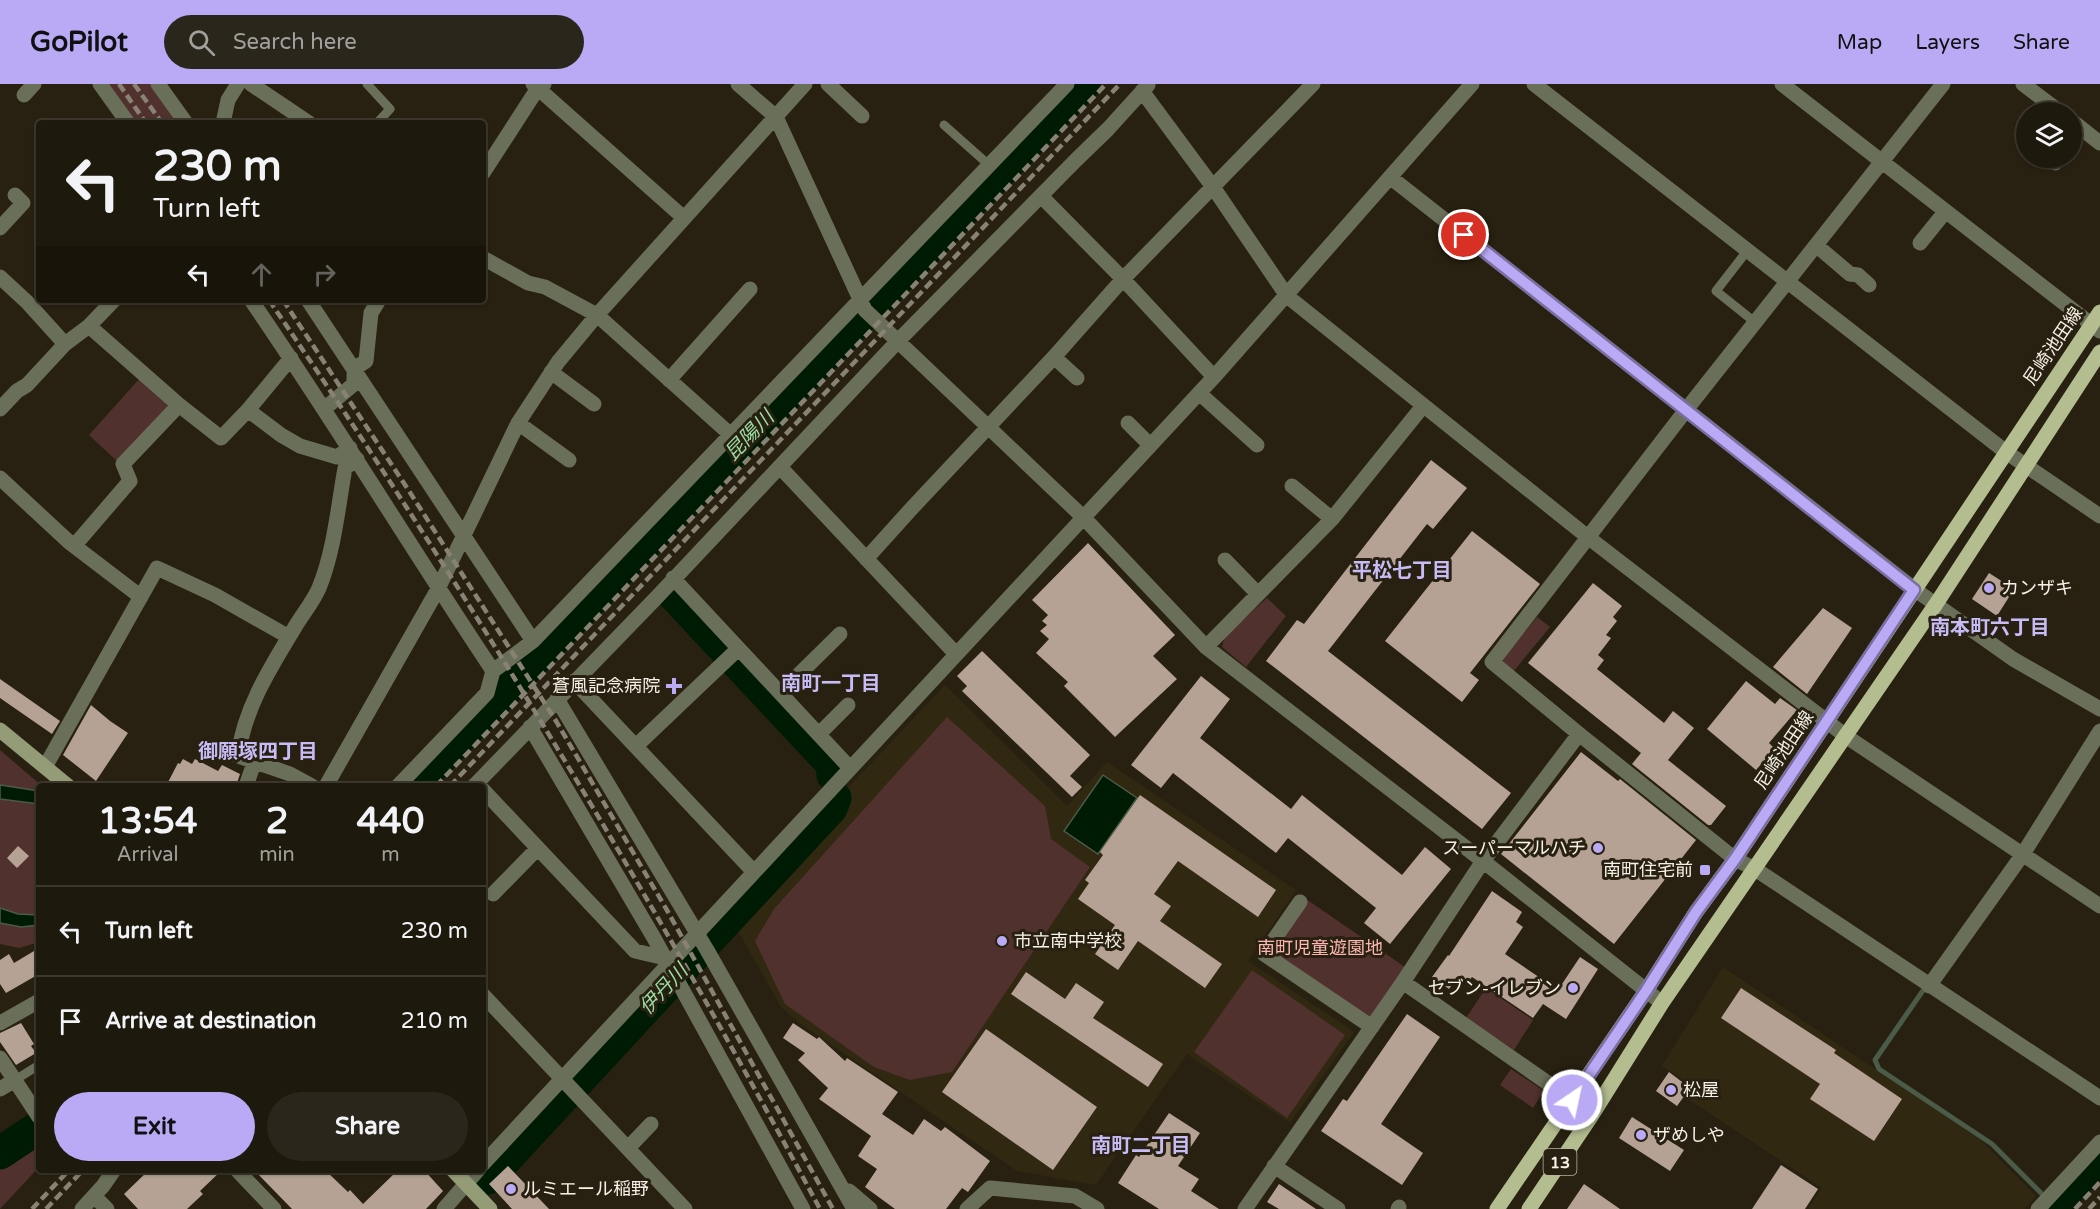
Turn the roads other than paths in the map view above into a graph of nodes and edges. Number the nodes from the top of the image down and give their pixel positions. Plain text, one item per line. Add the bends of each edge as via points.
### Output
1 (100, 84) edge
2 (158, 84) edge
3 (238, 84) edge
4 (251, 84) edge
5 (367, 84) edge
6 (738, 84) edge
7 (806, 84) edge
8 (828, 84) edge
9 (1067, 84) edge
10 (1313, 84) edge
11 (1472, 84) edge
12 (1534, 84) edge
13 (1782, 84) edge
14 (1943, 84) edge
15 (2023, 84) edge
16 (539, 85) edge
17 (1146, 87) edge
18 (2047, 102) edge
19 (862, 116) dead end
20 (776, 117) junction
21 (126, 120) edge
22 (184, 120) edge
23 (224, 120) edge
24 (305, 120) edge
25 (380, 120) edge
26 (944, 125) dead end
27 (2082, 134) edge
28 (2100, 144) edge
29 (1882, 163) junction
30 (989, 165) junction
31 (486, 168) edge
32 (1390, 177) junction
33 (1212, 187) junction
34 (1041, 196) junction
35 (23, 202) dead end
36 (1945, 212) junction
37 (684, 218) junction
38 (0, 228) edge
39 (1920, 243) dead end
40 (1817, 246) junction
41 (1747, 251) junction
42 (486, 260) edge
43 (0, 277) edge
44 (1123, 279) junction
45 (1788, 282) junction
46 (1869, 285) dead end
47 (750, 288) dead end
48 (1287, 296) junction
49 (859, 302) junction
50 (111, 303) edge
51 (260, 303) edge
52 (310, 303) edge
53 (377, 303) edge
54 (2100, 312) edge
55 (597, 315) junction
56 (1756, 323) junction
57 (88, 326) junction
58 (2096, 328) edge
59 (897, 342) junction
60 (65, 344) junction
61 (2100, 352) edge
62 (1054, 357) junction
63 (291, 358) junction
64 (354, 369) junction
65 (551, 372) junction
66 (1214, 377) junction
67 (1077, 378) dead end
68 (669, 380) junction
69 (1199, 393) junction
70 (594, 404) dead end
71 (179, 405) junction
72 (1423, 406) junction
73 (324, 408) junction
74 (0, 409) edge
75 (248, 410) junction
76 (1686, 410) junction
77 (518, 423) junction
78 (1128, 423) dead end
79 (988, 426) junction
80 (731, 435) junction
81 (1150, 445) junction
82 (1257, 445) dead end
83 (2006, 452) junction
84 (354, 453) junction
85 (569, 460) dead end
86 (780, 467) junction
87 (2027, 467) junction
88 (0, 478) edge
89 (1292, 486) dead end
90 (2100, 516) edge
91 (1083, 517) junction
92 (1332, 519) junction
93 (464, 534) junction
94 (1588, 538) junction
95 (74, 546) junction
96 (866, 560) junction
97 (1225, 560) dead end
98 (674, 578) junction
99 (438, 589) junction
100 (1914, 590) junction
101 (1258, 594) junction
102 (141, 597) junction
103 (1936, 604) junction
104 (840, 634) dead end
105 (289, 637) junction
106 (533, 641) junction
107 (1206, 647) junction
108 (738, 649) junction
109 (956, 654) junction
110 (493, 671) junction
111 (574, 681) junction
112 (780, 693) junction
113 (557, 699) junction
114 (848, 705) dead end
115 (2100, 709) edge
116 (1827, 721) junction
117 (530, 727) junction
118 (0, 730) edge
119 (2100, 731) edge
120 (819, 734) junction
121 (1579, 734) junction
122 (1847, 737) junction
123 (636, 746) junction
124 (254, 763) junction
125 (45, 767) junction
126 (850, 768) junction
127 (64, 783) edge
128 (247, 783) edge
129 (306, 783) edge
130 (328, 783) edge
131 (401, 783) edge
132 (481, 783) edge
133 (486, 794) edge
134 (538, 848) junction
135 (2023, 854) junction
136 (1735, 859) junction
137 (1483, 861) junction
138 (1755, 869) junction
139 (754, 872) junction
140 (493, 894) dead end
141 (1300, 902) dead end
142 (2100, 906) edge
143 (701, 941) junction
144 (671, 968) junction
145 (1403, 982) junction
146 (1929, 986) junction
147 (1646, 991) junction
148 (486, 998) edge
149 (36, 1003) edge
150 (1662, 1004) junction
151 (0, 1023) edge
152 (1372, 1027) junction
153 (0, 1058) edge
154 (36, 1067) edge
155 (15, 1080) junction
156 (567, 1086) junction
157 (0, 1089) edge
158 (2100, 1098) edge
159 (1572, 1100) junction
160 (36, 1112) edge
161 (651, 1124) dead end
162 (2100, 1142) edge
163 (628, 1148) junction
164 (486, 1161) edge
165 (1274, 1166) junction
166 (112, 1173) edge
167 (240, 1173) edge
168 (456, 1173) edge
169 (475, 1173) edge
170 (466, 1184) junction
171 (842, 1185) junction
172 (94, 1196) junction
173 (82, 1209) edge
174 (107, 1209) edge
175 (274, 1209) edge
176 (444, 1209) edge
177 (490, 1209) edge
178 (685, 1209) edge
179 (803, 1209) edge
180 (854, 1209) edge
181 (870, 1209) edge
182 (967, 1209) edge
183 (1097, 1209) edge
184 (1245, 1209) edge
185 (1338, 1209) edge
186 (1497, 1209) edge
187 (1529, 1209) edge
188 (2038, 1209) edge

1 - 21 street
2 - 22 street
3 - 23 street via 228,100
4 - 24 street
5 - 25 lane via 390,109
6 - 20 street
7 - 20 street
8 - 19 street
9 - 30 street
10 - 33 street
11 - 32 street
12 - 41 street
13 - 29 street
14 - 29 street
15 - 18 street
16 - 31 street
16 - 37 street
17 - 33 street
17 - 34 street
20 - 37 street
20 - 49 street
26 - 30 lane
27 - 28 street
29 - 36 street
29 - 40 street
30 - 49 street
32 - 48 street
32 - 76 street
33 - 44 street
33 - 48 street
34 - 44 street
34 - 59 street
35 - 38 street
36 - 39 street
36 - 58 street
37 - 55 street
40 - 45 street
40 - 46 street
41 - 45 street
41 - 56 lane via 1716,291
42 - 55 street
43 - 60 street
44 - 62 street
44 - 66 street
45 - 56 street
45 - 83 street
47 - 68 street
48 - 66 street
48 - 72 street
49 - 59 street
49 - 80 street
50 - 57 street
51 - 63 street
52 - 64 street
53 - 64 street via 371,313 366,361
54 - 58 main road, 尼崎池田線 / 13
55 - 65 street
55 - 68 street
56 - 76 street
57 - 60 street
57 - 71 street
58 - 83 main road, 尼崎池田線 / 13
59 - 79 street
59 - 86 street
60 - 74 street
61 - 87 main road, 13
62 - 67 street
62 - 79 street
63 - 73 street
63 - 75 street
64 - 73 street via 354,384
64 - 93 street
65 - 70 street
65 - 77 street
66 - 69 street
68 - 80 street
69 - 81 street
69 - 82 street
71 - 75 street via 221,438
71 - 95 street via 123,464 130,481
72 - 92 street
72 - 94 street
73 - 84 street
75 - 84 street via 300,446 337,457
76 - 94 street
76 - 100 street
77 - 85 street
77 - 93 street
78 - 81 street
79 - 91 street
79 - 96 street
80 - 106 street
81 - 91 street
83 - 87 street
83 - 100 main road, 尼崎池田線 / 13
84 - 99 street
84 - 105 street via 345,468 333,539 318,589
86 - 96 street
86 - 98 street
87 - 90 street
87 - 103 main road, 13
88 - 95 street
89 - 92 street
91 - 107 street
91 - 109 street
92 - 101 street
93 - 99 street
93 - 106 street
94 - 116 street
94 - 121 street via 1492,662
95 - 102 street
96 - 109 street
97 - 101 street
98 - 108 street
98 - 111 street
99 - 110 street
99 - 130 street
100 - 103 street
100 - 116 main road, 尼崎池田線 / 13
101 - 107 street
102 - 105 street via 157,568
102 - 125 street
103 - 115 street via 2013,659
103 - 122 main road, 13
104 - 112 street
105 - 124 street via 252,705 240,739 238,756
106 - 110 street
107 - 137 street
108 - 112 street
108 - 123 street
109 - 126 street
110 - 131 street via 487,693
111 - 113 street
111 - 123 street
112 - 120 street
113 - 117 street
113 - 143 street
114 - 120 street
116 - 122 street
116 - 136 main road, 尼崎池田線 / 13
117 - 132 street
117 - 144 street
118 - 125 main road
119 - 135 street
120 - 126 street
121 - 136 street
121 - 137 street
122 - 135 street
122 - 138 main road, 13
123 - 139 street
124 - 128 street
124 - 129 street
125 - 127 main road
126 - 139 street
133 - 134 street
134 - 140 street
134 - 144 street via 635,951
135 - 142 street
135 - 146 street
136 - 138 street
136 - 147 main road, 尼崎池田線 / 13
137 - 145 street
137 - 147 street
138 - 146 street
138 - 150 main road, 13
139 - 143 street
141 - 152 street via 1264,954
143 - 144 street
143 - 171 street
144 - 156 street
144 - 179 street
145 - 152 street
145 - 159 street
146 - 158 street
147 - 150 street
147 - 159 main road, 尼崎池田線 / 13
148 - 156 street
149 - 151 street
150 - 187 main road, 13
152 - 165 street
153 - 155 street
154 - 155 lane
155 - 157 street
155 - 160 street
156 - 163 street
156 - 164 street
159 - 186 main road, 尼崎池田線 / 13
161 - 163 street
162 - 188 street
163 - 178 street
165 - 184 street
165 - 185 street
166 - 172 street
167 - 175 street
168 - 170 main road
169 - 170 street
170 - 176 street
170 - 177 main road
171 - 180 street
171 - 181 street
172 - 173 street
172 - 174 street
182 - 183 street via 990,1188 1075,1196

